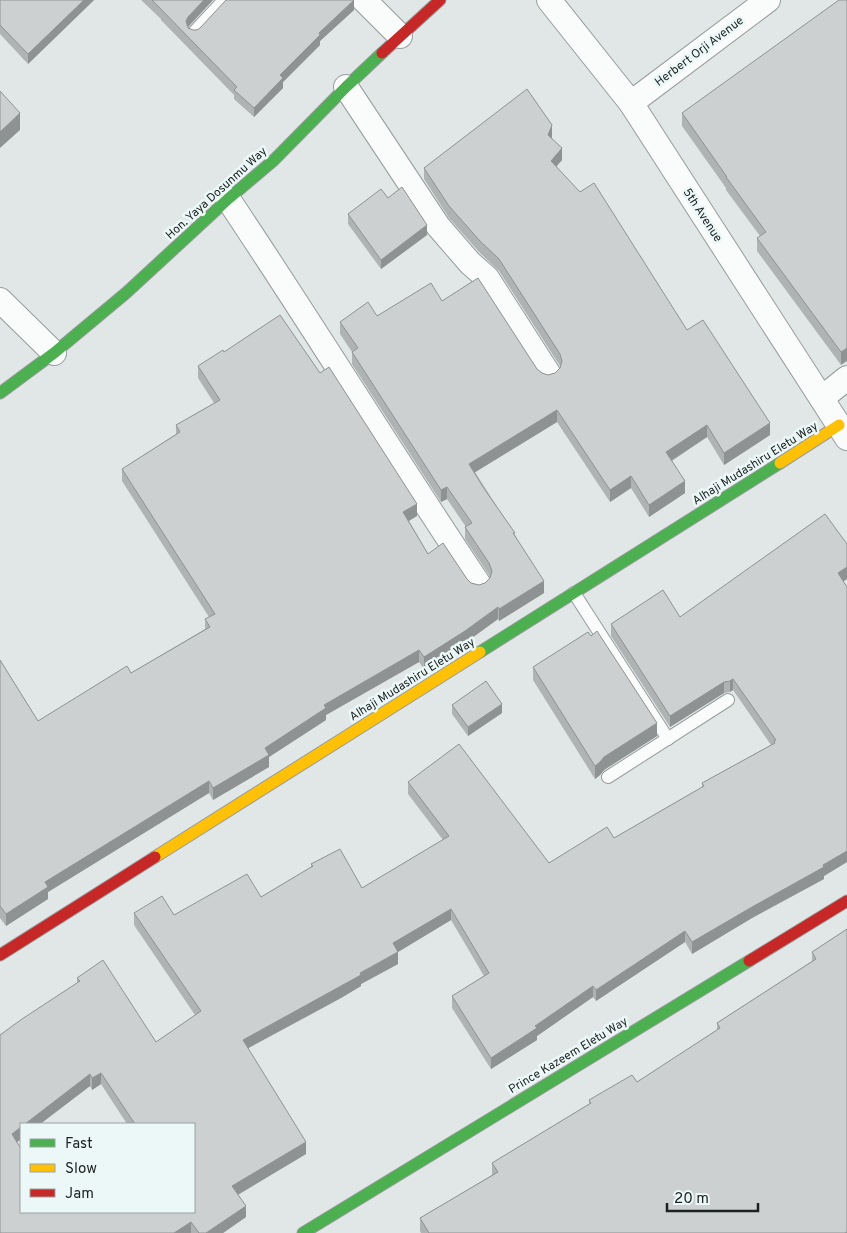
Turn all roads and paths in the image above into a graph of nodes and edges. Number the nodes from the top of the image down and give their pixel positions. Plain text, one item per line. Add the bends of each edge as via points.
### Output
1 (224, 0) edge
2 (364, 0) edge
3 (440, 0) edge
4 (549, 0) edge
5 (768, 0) edge
6 (194, 32) edge
7 (400, 36) junction
8 (346, 86) junction
9 (630, 103) junction
10 (228, 198) junction
11 (0, 300) edge
12 (54, 353) junction
13 (548, 374) edge
14 (847, 378) edge
15 (0, 393) edge
16 (822, 398) junction
17 (843, 432) edge
18 (478, 582) dead end
19 (574, 593) junction
20 (728, 700) edge
21 (668, 739) junction
22 (608, 777) edge
23 (847, 901) edge
24 (0, 955) edge
25 (303, 1233) edge

1 - 6 lane
2 - 7 street
3 - 7 street, Hon. Yaya Dosunmu Way
4 - 9 street, 5th Avenue
5 - 9 street, Herbert Orji Avenue
7 - 8 street, Hon. Yaya Dosunmu Way
8 - 10 street, Hon. Yaya Dosunmu Way via 274,160
8 - 13 street via 438,226 487,278
9 - 16 street, 5th Avenue
10 - 12 street, Hon. Yaya Dosunmu Way via 126,293
10 - 18 street
11 - 12 street
12 - 15 street, Hon. Yaya Dosunmu Way
14 - 16 street
16 - 17 street, 5th Avenue
17 - 19 street, Alhaji Mudashiru Eletu Way
19 - 21 lane
19 - 24 street, Alhaji Mudashiru Eletu Way
20 - 21 lane
21 - 22 lane
23 - 25 street, Prince Kazeem Eletu Way

